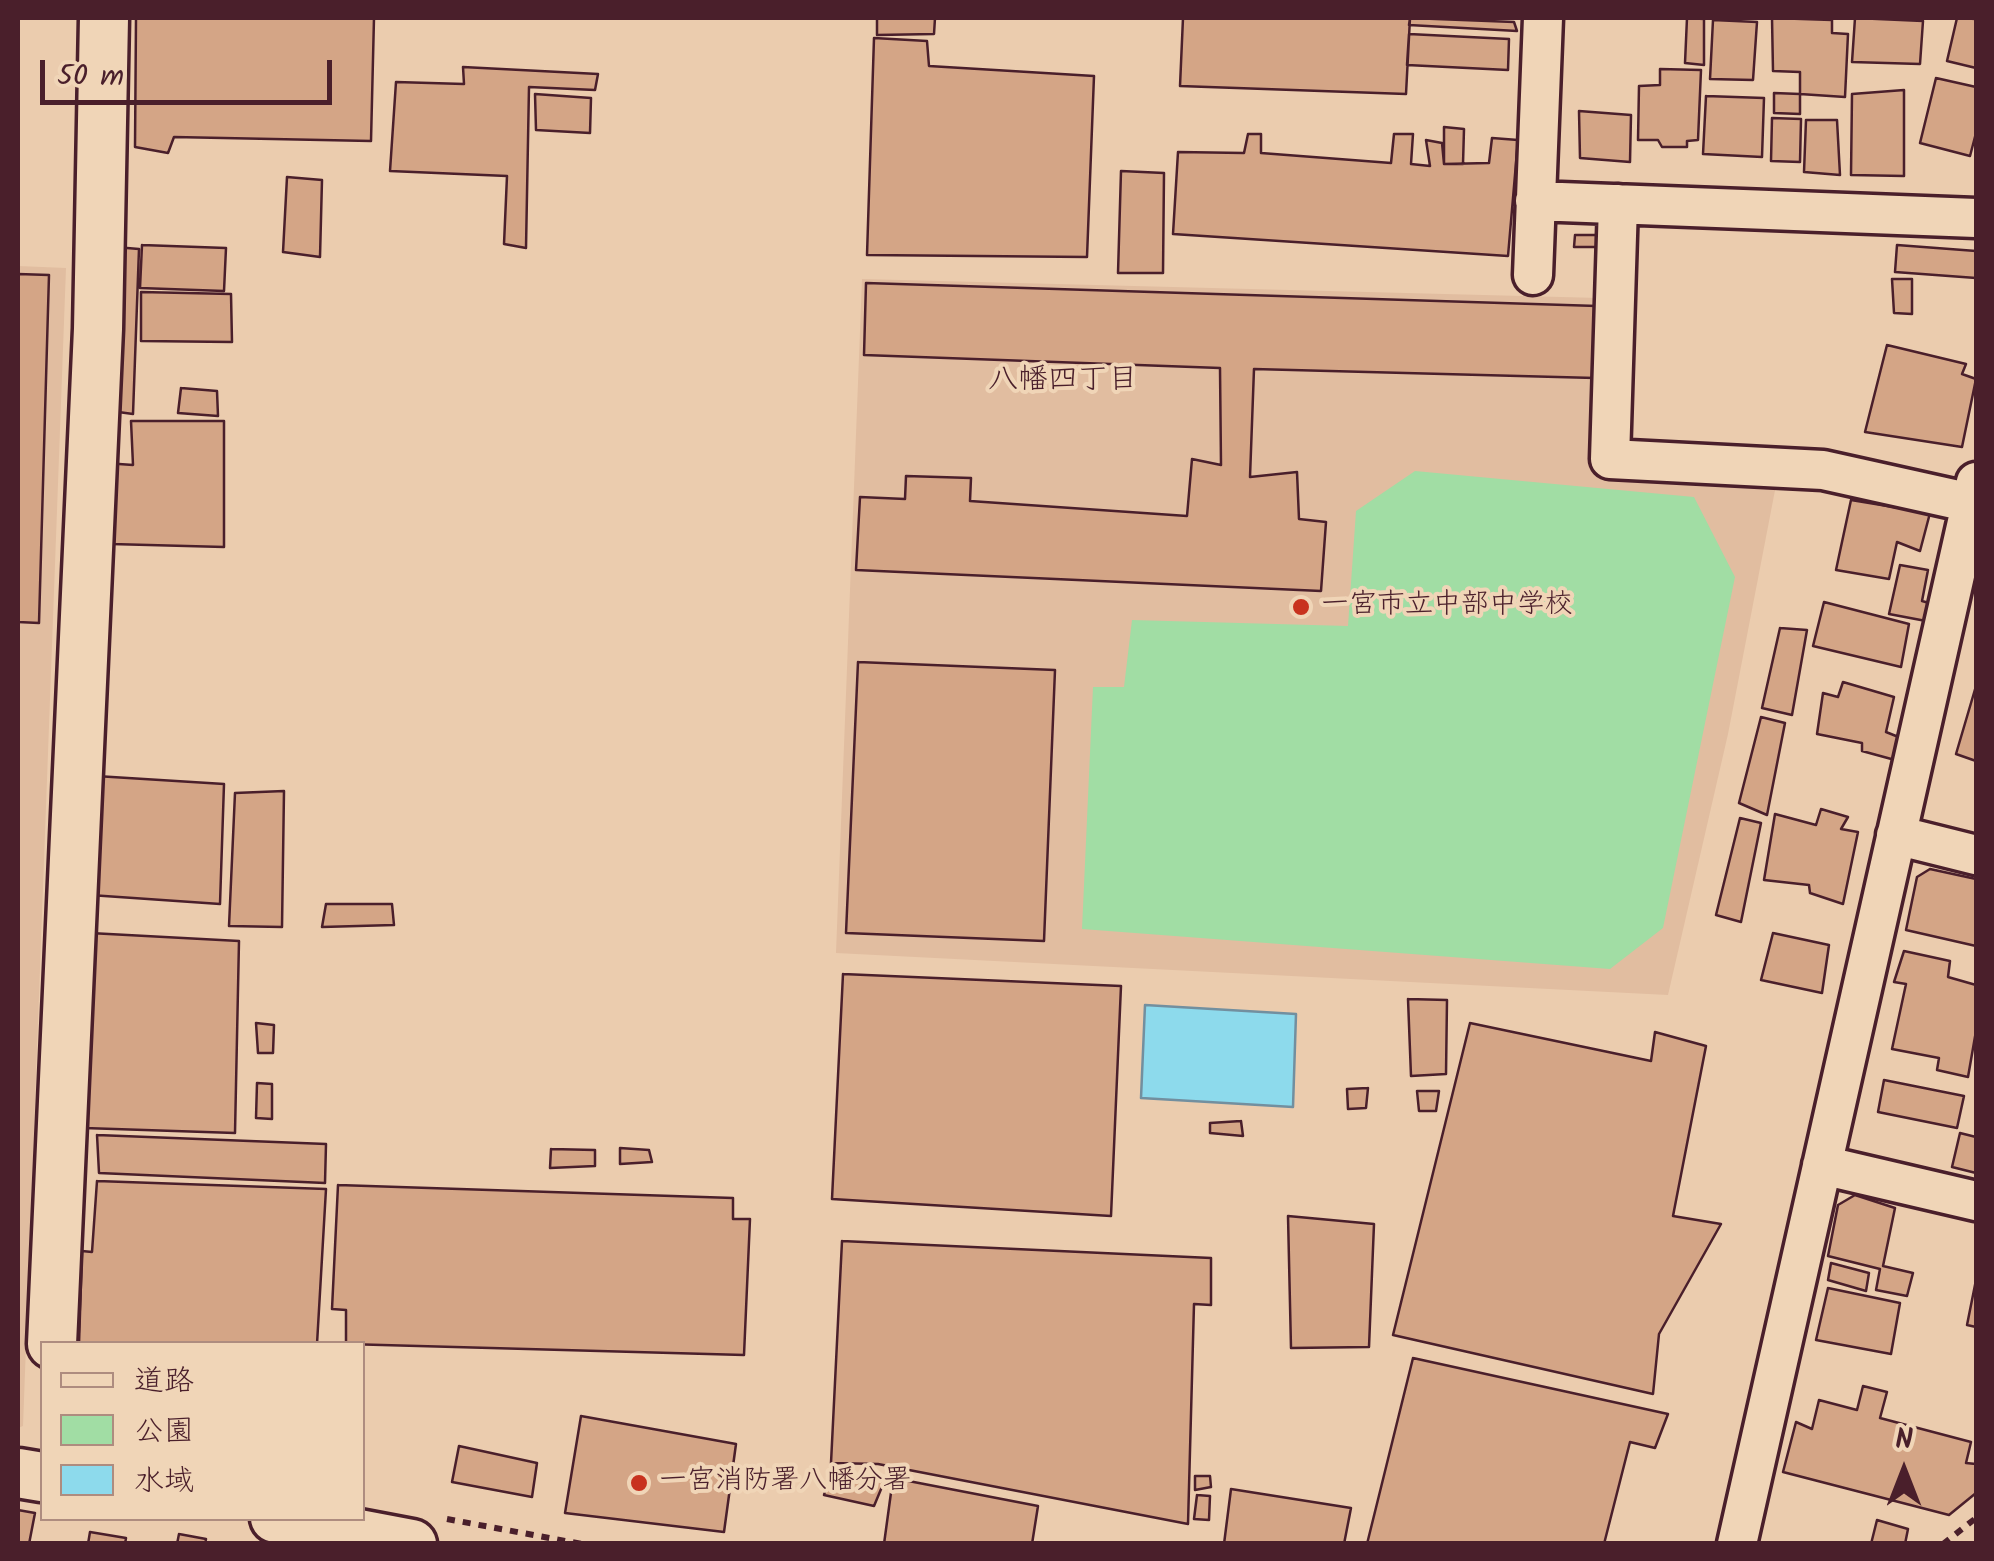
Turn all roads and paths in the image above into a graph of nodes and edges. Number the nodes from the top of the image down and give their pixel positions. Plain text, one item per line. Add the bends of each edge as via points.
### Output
1 (104, 18) edge
2 (1544, 18) edge
3 (1535, 200) junction
4 (1618, 204) junction
5 (1976, 218) edge
6 (1532, 275) dead end
7 (1975, 496) edge
8 (1896, 835) junction
9 (1976, 855) edge
10 (1822, 1164) junction
11 (1976, 1201) edge
12 (52, 1341) edge
13 (1976, 1518) edge
14 (292, 1528) edge
15 (424, 1530) edge
16 (582, 1544) edge
17 (1738, 1544) edge
18 (1944, 1544) edge

1 - 12 street via 98,348
2 - 3 street
3 - 4 street
3 - 6 street
4 - 5 street
4 - 7 street via 1610,459 1823,470
7 - 8 street
8 - 9 street
8 - 10 street
10 - 11 street
10 - 17 street
13 - 18 path
14 - 15 street
15 - 16 path

